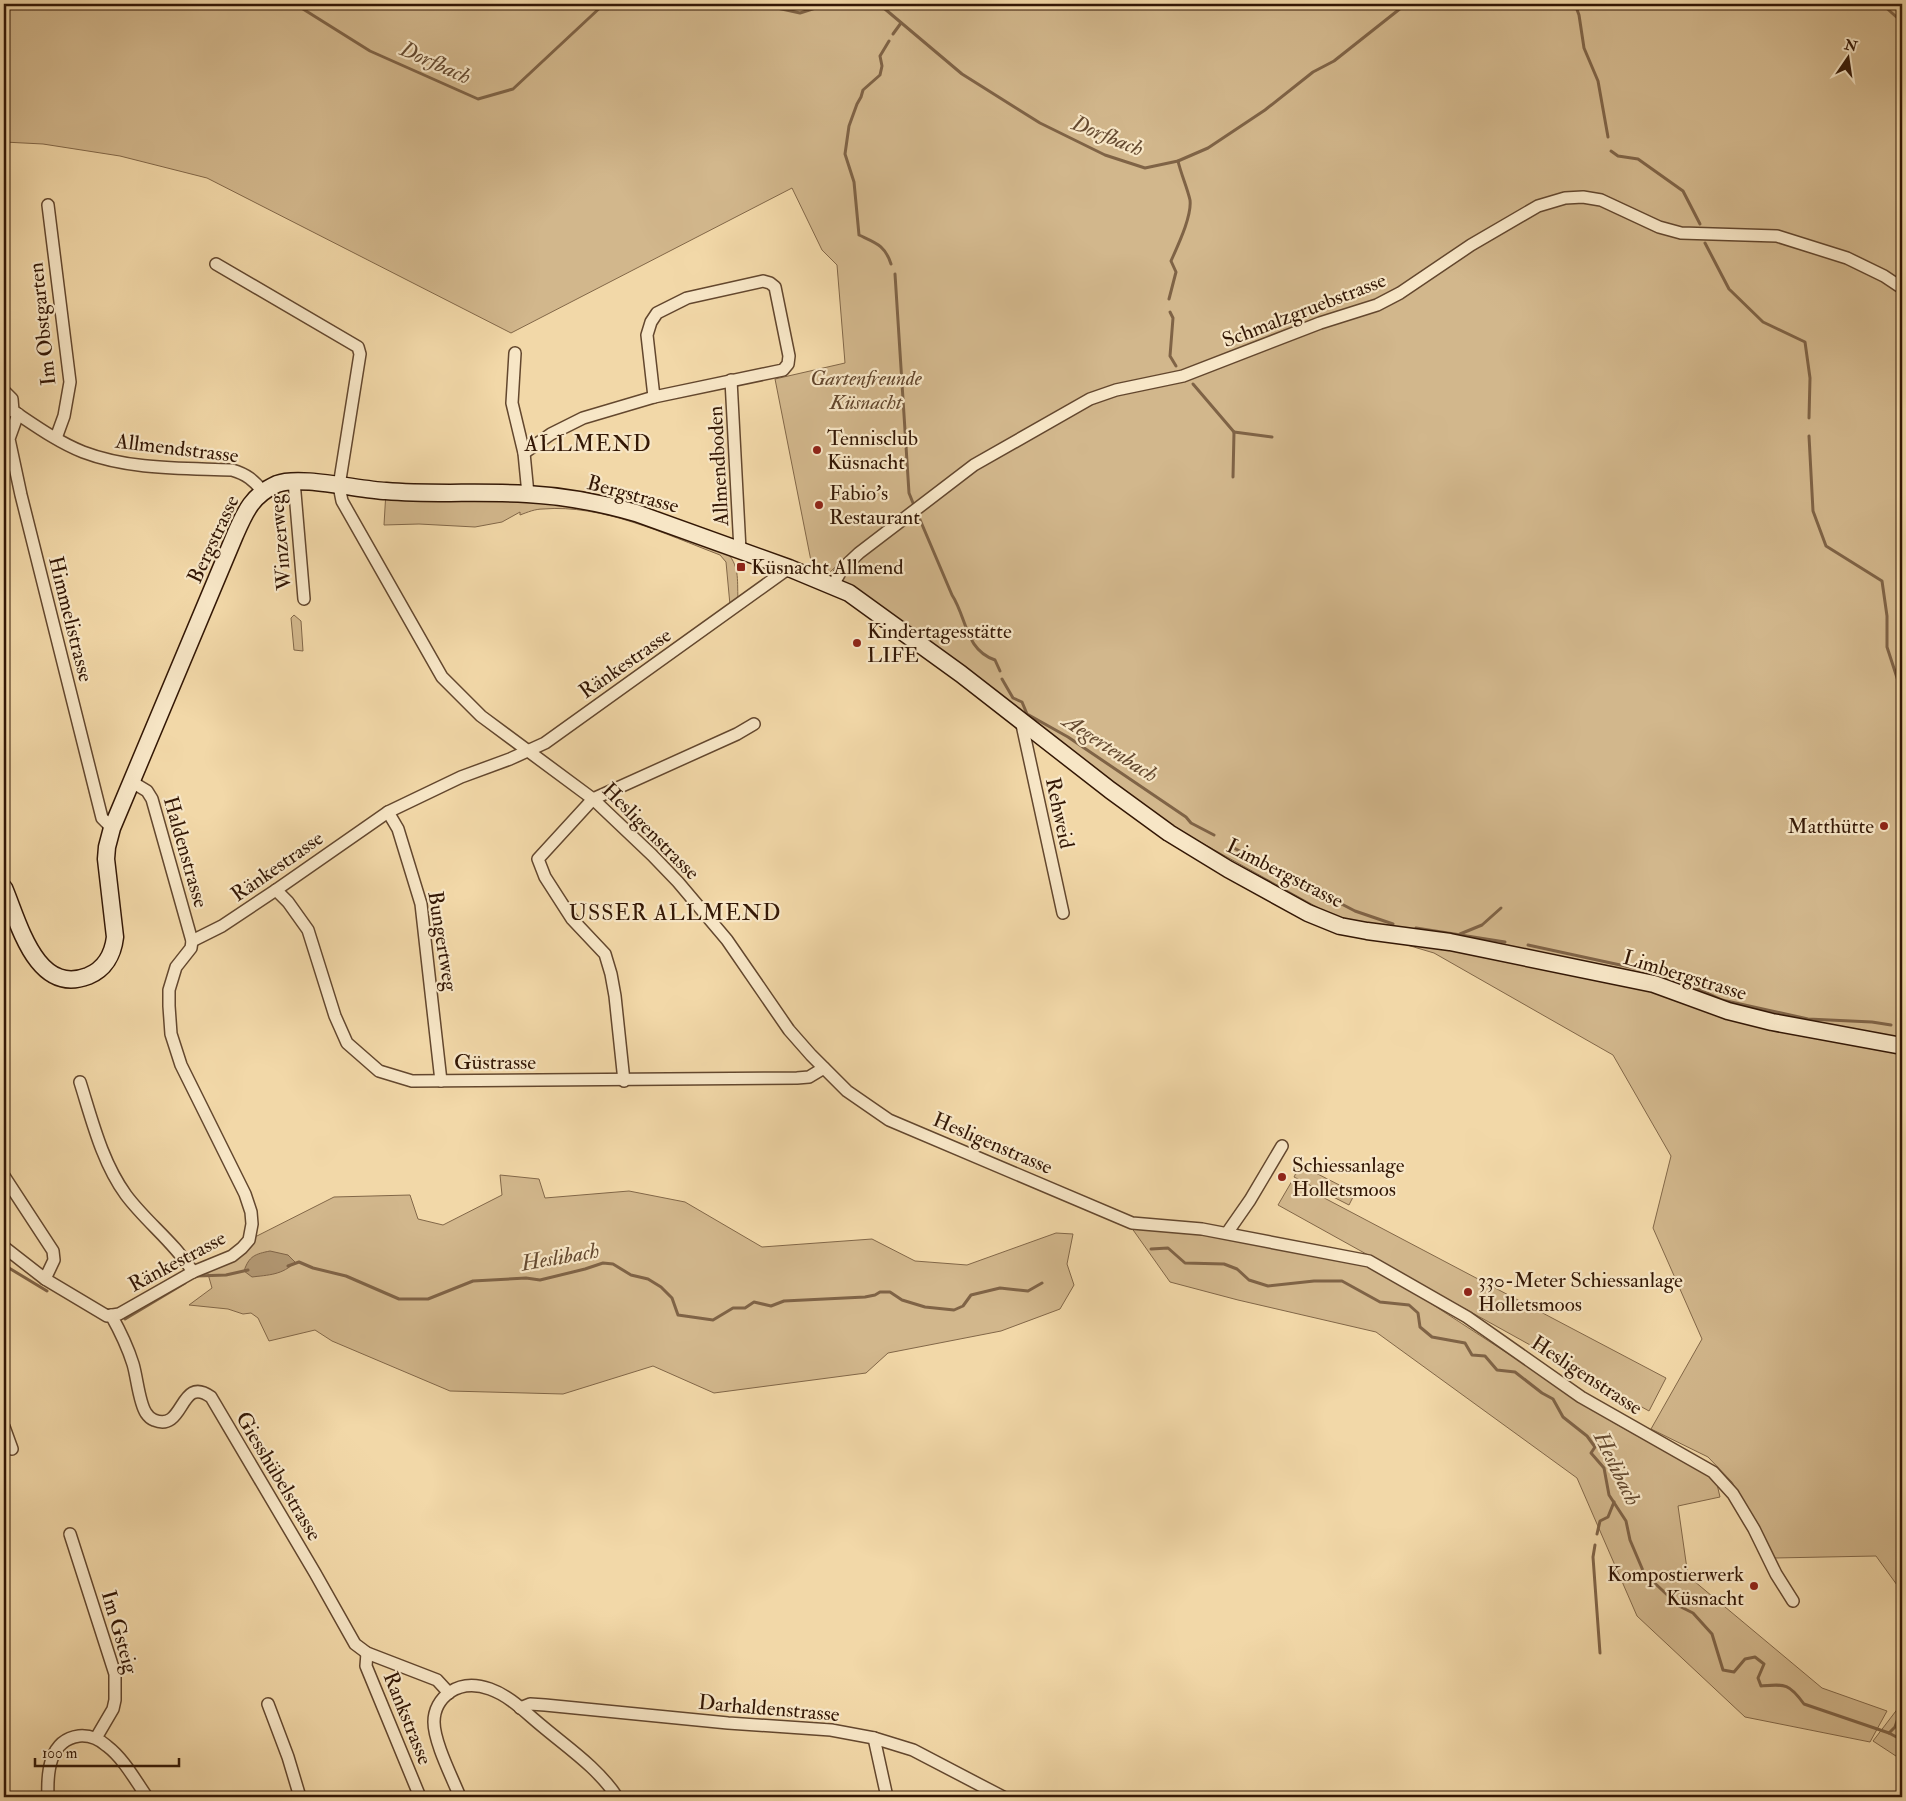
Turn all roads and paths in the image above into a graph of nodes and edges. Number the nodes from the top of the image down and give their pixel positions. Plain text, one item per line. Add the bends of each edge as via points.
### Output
1 (48, 205) dead end
2 (216, 264) dead end
3 (1902, 288) edge
4 (515, 353) dead end
5 (731, 380) junction
6 (4, 391) edge
7 (654, 397) junction
8 (12, 410) edge
9 (56, 438) junction
10 (524, 454) junction
11 (294, 481) junction
12 (339, 486) junction
13 (263, 492) junction
14 (528, 494) junction
15 (740, 550) junction
16 (789, 568) junction
17 (815, 578) joint
18 (833, 585) junction
19 (304, 599) dead end
20 (1020, 720) junction
21 (754, 724) dead end
22 (529, 751) junction
23 (132, 782) junction
24 (593, 799) junction
25 (388, 812) junction
26 (112, 828) junction
27 (4, 888) edge
28 (276, 890) junction
29 (1063, 913) dead end
30 (192, 941) junction
31 (1902, 1046) edge
32 (824, 1068) junction
33 (441, 1081) junction
34 (624, 1081) junction
35 (80, 1082) dead end
36 (1282, 1146) dead end
37 (4, 1176) edge
38 (1227, 1233) junction
39 (4, 1247) edge
40 (193, 1272) junction
41 (45, 1279) junction
42 (111, 1315) junction
43 (4, 1427) edge
44 (12, 1449) dead end
45 (70, 1534) dead end
46 (1794, 1601) dead end
47 (367, 1653) junction
48 (449, 1693) junction
49 (268, 1704) dead end
50 (520, 1708) junction
51 (96, 1738) junction
52 (874, 1738) junction
53 (48, 1797) edge
54 (147, 1797) edge
55 (300, 1797) edge
56 (420, 1797) edge
57 (460, 1797) edge
58 (617, 1797) edge
59 (887, 1797) edge
60 (1003, 1797) edge

1 - 9 street, Im Obstgarten via 70,382
2 - 12 street via 358,347 360,354
3 - 18 street, Schmalzgruebstrasse via 1847,258 1777,236 1681,233 1659,227 1601,200 1565,198 1538,206 1377,305 1320,323 1182,376 1090,399 974,465 842,568
4 - 10 street via 512,403
5 - 7 street, Allmendboden
5 - 7 street, Allmendboden via 783,370 788,364 774,287 770,283 763,281 687,298 657,313 647,335
5 - 15 street, Allmendboden
6 - 8 street via 12,399
7 - 10 street, Allmendboden via 583,418 551,434
8 - 9 street, Allmendstrasse
8 - 26 street, Himmelistrasse via 9,439 21,494 102,818
9 - 13 street, Allmendstrasse via 82,452 113,461 244,473
10 - 14 street
11 - 12 street, Bergstrasse
11 - 13 street, Bergstrasse via 277,484
11 - 19 street, Winzerweg
12 - 14 street, Bergstrasse via 386,492
12 - 22 street, Hesligenstrasse via 342,501 442,677 481,716
13 - 23 street, Bergstrasse via 256,496 234,535
14 - 15 street, Bergstrasse via 611,506
15 - 16 street, Bergstrasse
16 - 17 street, Bergstrasse
16 - 22 street, Ränkestrasse
17 - 18 street, Limbergstrasse
18 - 20 street, Limbergstrasse via 850,593
20 - 29 street, Rehweid
20 - 31 street, Limbergstrasse via 1169,833 1228,869 1340,926 1450,942 1571,966 1654,984 1746,1016
21 - 24 street
22 - 24 street, Hesligenstrasse
22 - 25 street, Ränkestrasse via 460,777
23 - 26 street, Bergstrasse
23 - 30 street, Haldenstrasse via 143,787 152,799
24 - 32 street, Hesligenstrasse via 684,889 727,940 789,1030
24 - 34 street via 538,859 545,878 572,919 605,954 615,996
25 - 28 street, Ränkestrasse
25 - 33 street, Bungertweg via 398,829 421,904
26 - 27 street, Bergstrasse via 106,859 114,947 102,968 93,974 64,978 42,968 30,950
28 - 30 street, Ränkestrasse via 222,926
28 - 33 street, Güstrasse via 308,930 335,1016 347,1043 379,1071 412,1081
30 - 40 street, Ränkestrasse via 172,979 168,1006 171,1034 184,1072 245,1194 252,1224 249,1240 242,1248 232,1256
32 - 34 street, Güstrasse via 809,1077 797,1078
32 - 38 street, Hesligenstrasse via 847,1091 889,1120 1132,1223
33 - 34 street, Güstrasse
35 - 40 street via 101,1147 124,1192 140,1213 177,1248
36 - 38 street
37 - 41 street via 53,1251 54,1260
38 - 46 street, Hesligenstrasse via 1368,1261 1467,1317 1581,1397 1713,1472 1734,1494
39 - 41 street
40 - 42 street, Ränkestrasse via 119,1314
41 - 42 street via 107,1316
42 - 47 street, Giesshübelstrasse via 133,1364 145,1412 152,1419 167,1422 174,1419 189,1395 204,1392 211,1397 351,1638
43 - 44 street
45 - 51 street, Im Gsteig via 115,1674 115,1700
47 - 48 street, Giesshübelstrasse via 434,1679
47 - 56 street, Rankstrasse via 366,1666
48 - 50 street via 466,1686 482,1686
48 - 57 street via 439,1703 434,1728
49 - 55 street
50 - 52 street, Darhaldenstrasse via 530,1704 545,1705 831,1730
50 - 58 street via 589,1765
51 - 53 street via 74,1737 56,1749 47,1778
51 - 54 street via 109,1747
52 - 59 street
52 - 60 street, Darhaldenstrasse via 913,1750

